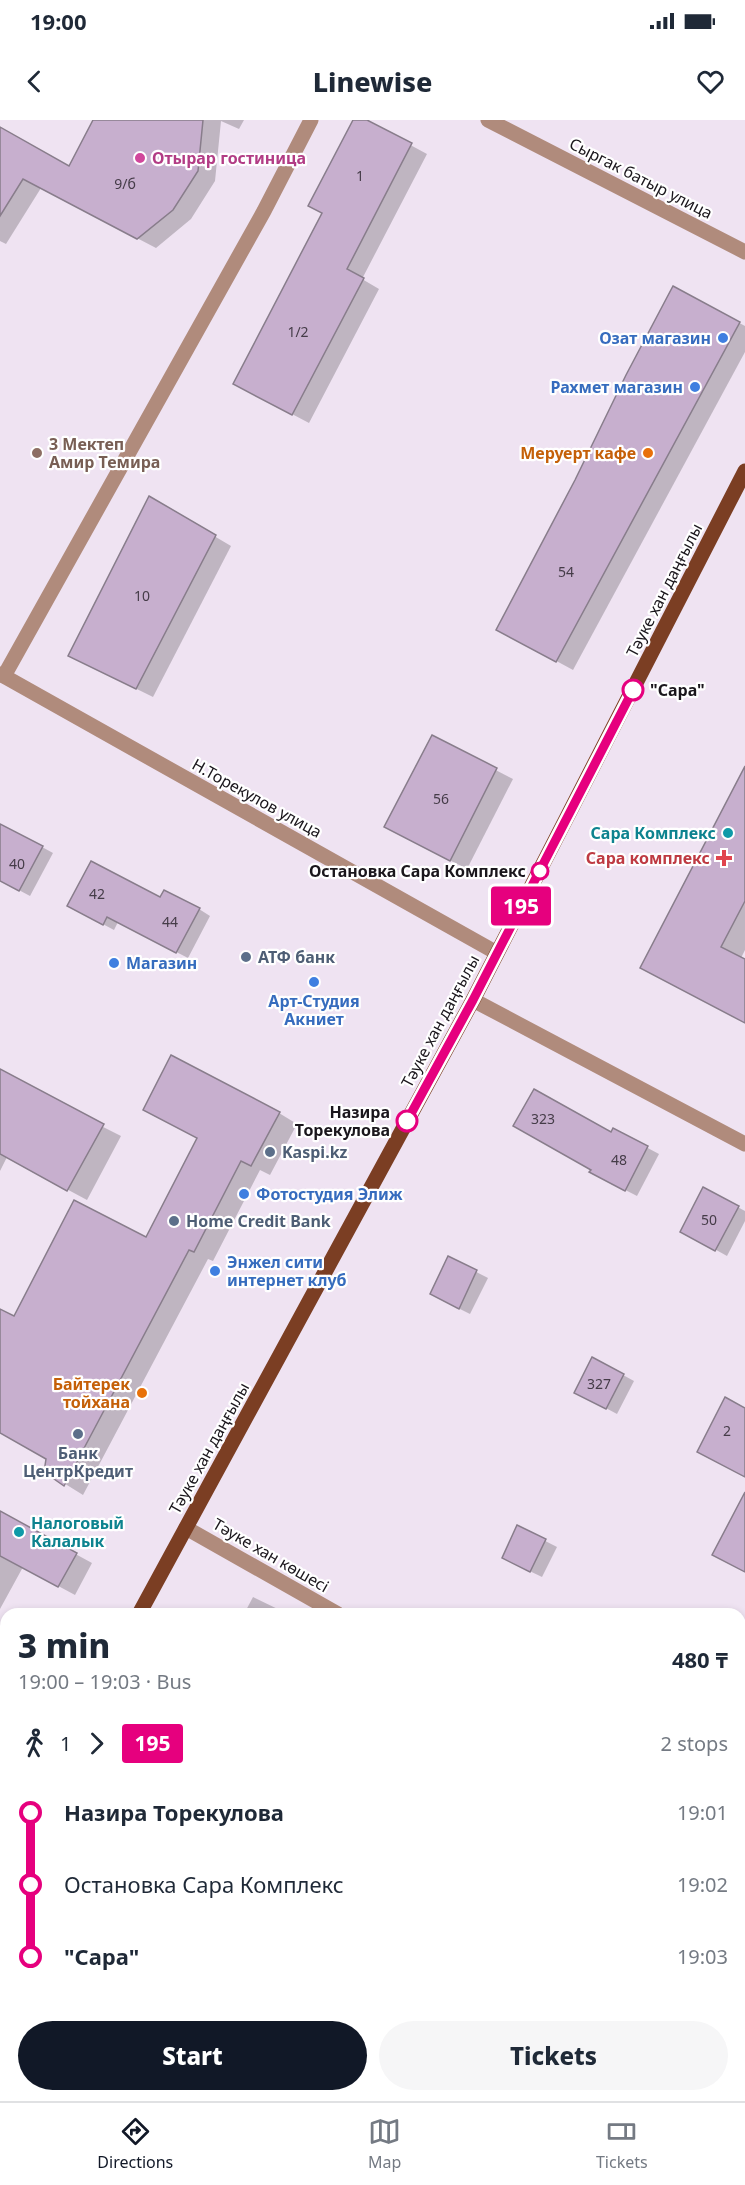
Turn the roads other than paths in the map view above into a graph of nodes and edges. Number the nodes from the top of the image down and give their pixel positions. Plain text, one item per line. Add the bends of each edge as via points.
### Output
1 (311, 120) edge
2 (488, 120) edge
3 (745, 252) edge
4 (745, 471) edge
5 (2, 675) edge
6 (497, 953) junction
7 (473, 1000) junction
8 (745, 1144) edge
9 (186, 1528) junction
10 (142, 1608) edge
11 (327, 1608) edge

1 - 5 street via 264,211
2 - 3 street, Сыргак батыр улица
4 - 6 main road, Тәуке хан даңғылы
5 - 6 street, Н.Торекулов улица
6 - 7 main road, Тәуке хан даңғылы
7 - 8 street
7 - 9 main road, Тәуке хан даңғылы
9 - 10 main road, Тәуке хан даңғылы
9 - 11 street, Тәуке хан көшесі

